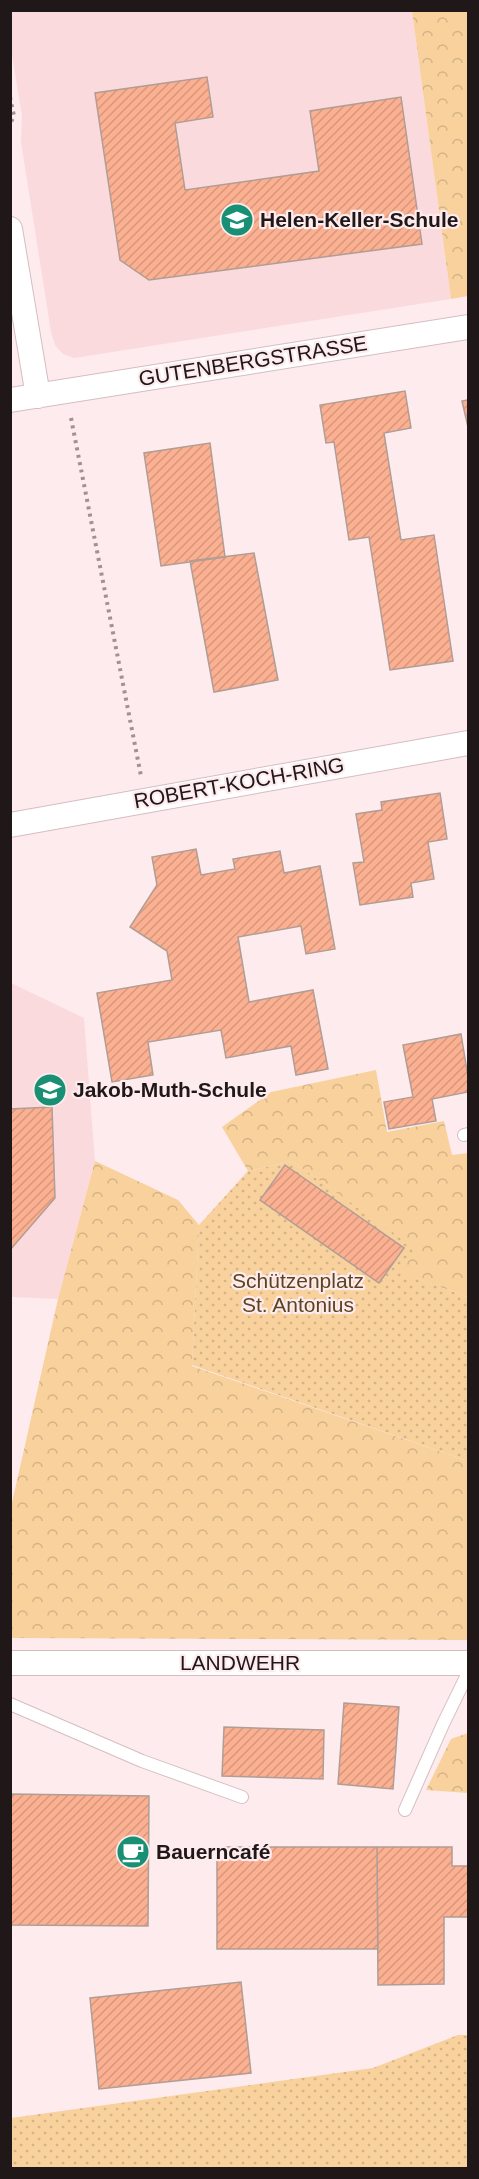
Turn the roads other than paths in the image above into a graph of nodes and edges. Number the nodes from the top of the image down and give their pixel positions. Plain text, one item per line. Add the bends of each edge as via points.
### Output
1 (10, 229) edge
2 (468, 327) edge
3 (38, 396) junction
4 (10, 400) edge
5 (468, 742) edge
6 (10, 825) edge
7 (10, 1663) edge
8 (468, 1663) edge
9 (468, 1673) edge
10 (10, 1704) edge
11 (242, 1797) dead end
12 (405, 1810) dead end

1 - 3 street
2 - 3 street, GUTENBERGSTRASSE
3 - 4 street, GUTENBERGSTRASSE
5 - 6 street, ROBERT-KOCH-RING
7 - 8 street, LANDWEHR
9 - 12 lane
10 - 11 lane via 142,1761

